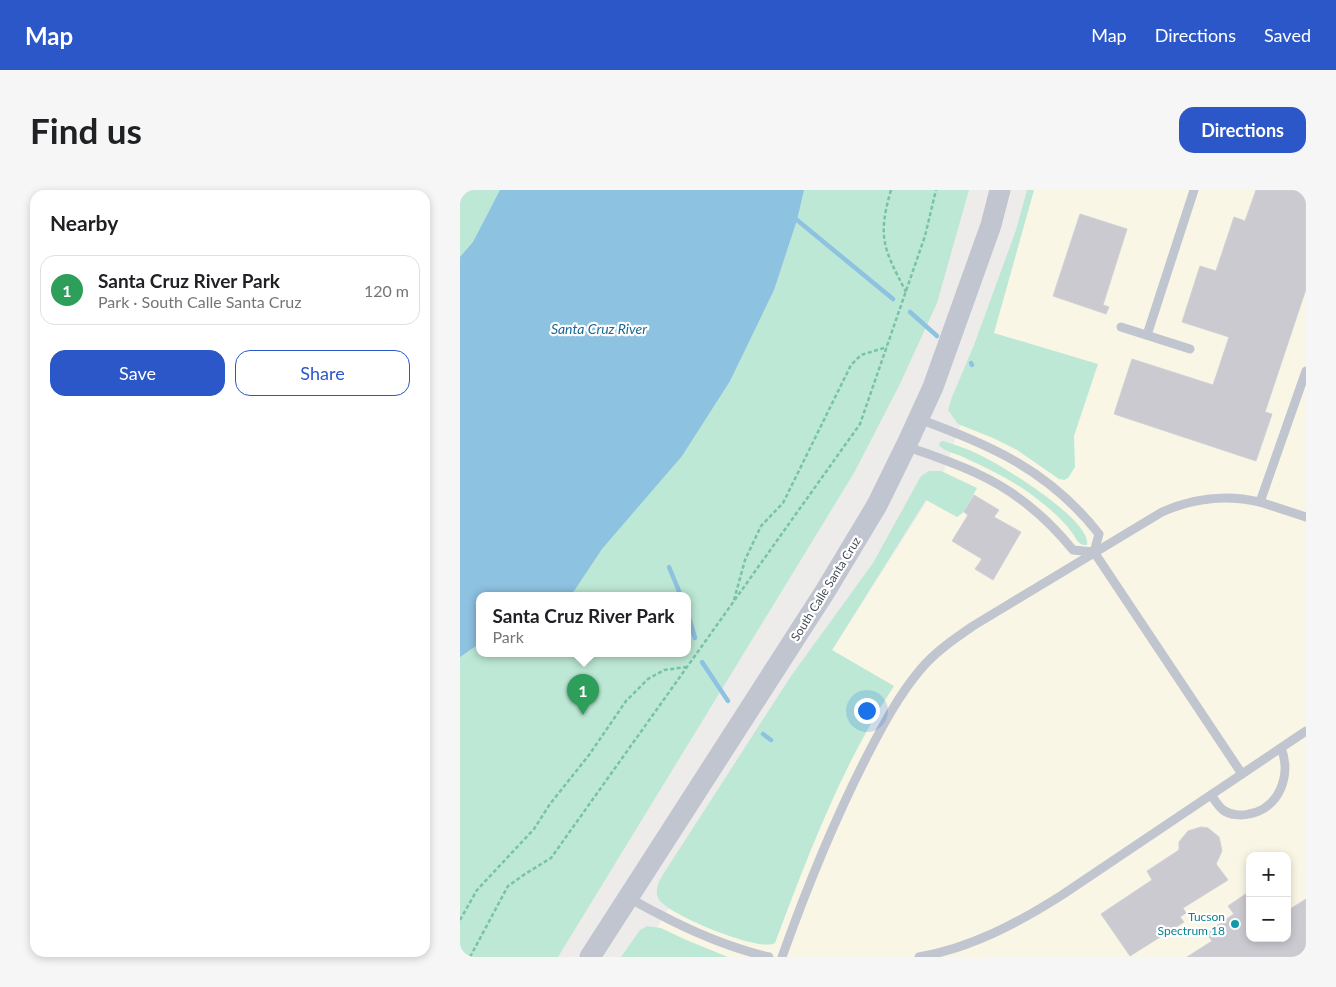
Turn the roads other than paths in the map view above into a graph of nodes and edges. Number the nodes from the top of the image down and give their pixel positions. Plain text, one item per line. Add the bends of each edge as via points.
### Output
1 (1000, 190) edge
2 (1194, 190) edge
3 (1120, 327) dead end
4 (1147, 335) junction
5 (1190, 349) dead end
6 (1306, 371) edge
7 (919, 419) junction
8 (906, 446) junction
9 (1260, 502) junction
10 (1306, 517) edge
11 (1094, 552) junction
12 (1306, 731) edge
13 (1281, 748) junction
14 (1242, 774) junction
15 (1211, 795) junction
16 (628, 898) junction
17 (590, 957) edge
18 (769, 957) edge
19 (782, 957) edge
20 (919, 957) edge

1 - 7 street, South Calle Santa Cruz via 991,226
2 - 4 lane
3 - 4 lane
4 - 5 lane
6 - 9 lane
7 - 8 street, South Calle Santa Cruz
7 - 11 lane via 999,451 1049,483 1099,534
8 - 11 lane via 991,480 1031,507 1073,550
8 - 16 street, South Calle Santa Cruz via 840,569
9 - 10 lane
9 - 11 lane via 1223,498 1186,503 1149,519
11 - 14 lane
11 - 19 lane via 953,640 910,683 876,738 831,829
12 - 13 lane
13 - 14 lane
13 - 15 lane via 1286,766 1284,778 1281,790 1266,809 1244,816 1234,814 1222,809
14 - 15 lane
15 - 20 lane via 1026,917 967,944
16 - 17 street, South Calle Santa Cruz
16 - 18 lane via 704,936

